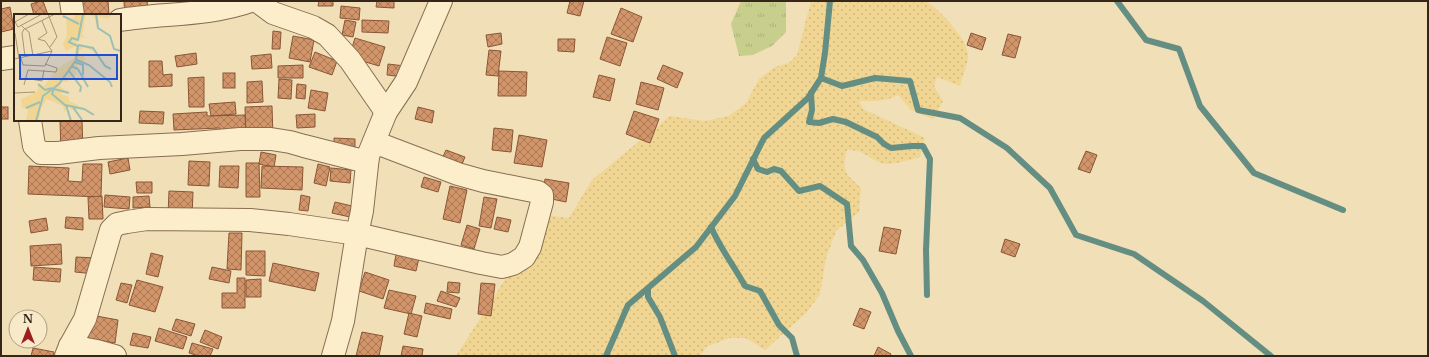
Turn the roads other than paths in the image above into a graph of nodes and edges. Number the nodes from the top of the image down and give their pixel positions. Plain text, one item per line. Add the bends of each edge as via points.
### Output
1 (71, 1) edge
2 (251, 1) edge
3 (257, 1) edge
4 (441, 1) edge
5 (192, 7) edge
6 (73, 14) edge
7 (121, 20) edge
8 (14, 57) edge
9 (1, 59) edge
10 (386, 112) junction
11 (30, 121) edge
12 (371, 149) junction
13 (357, 234) junction
14 (68, 351) edge
15 (115, 356) edge
16 (333, 356) edge

1 - 6 street
2 - 5 street via 232,7
3 - 10 street via 273,13 313,27 327,35 350,60
4 - 10 street via 406,82
5 - 7 street
8 - 9 street
10 - 12 street
11 - 12 street via 34,146 40,153 271,139 367,162
12 - 13 street
12 - 13 street via 483,181 538,192 542,195 542,202 530,246 524,257 502,267
13 - 14 street via 250,220 153,219 117,224 111,230 85,319
13 - 16 street via 343,321
14 - 15 street via 97,351

